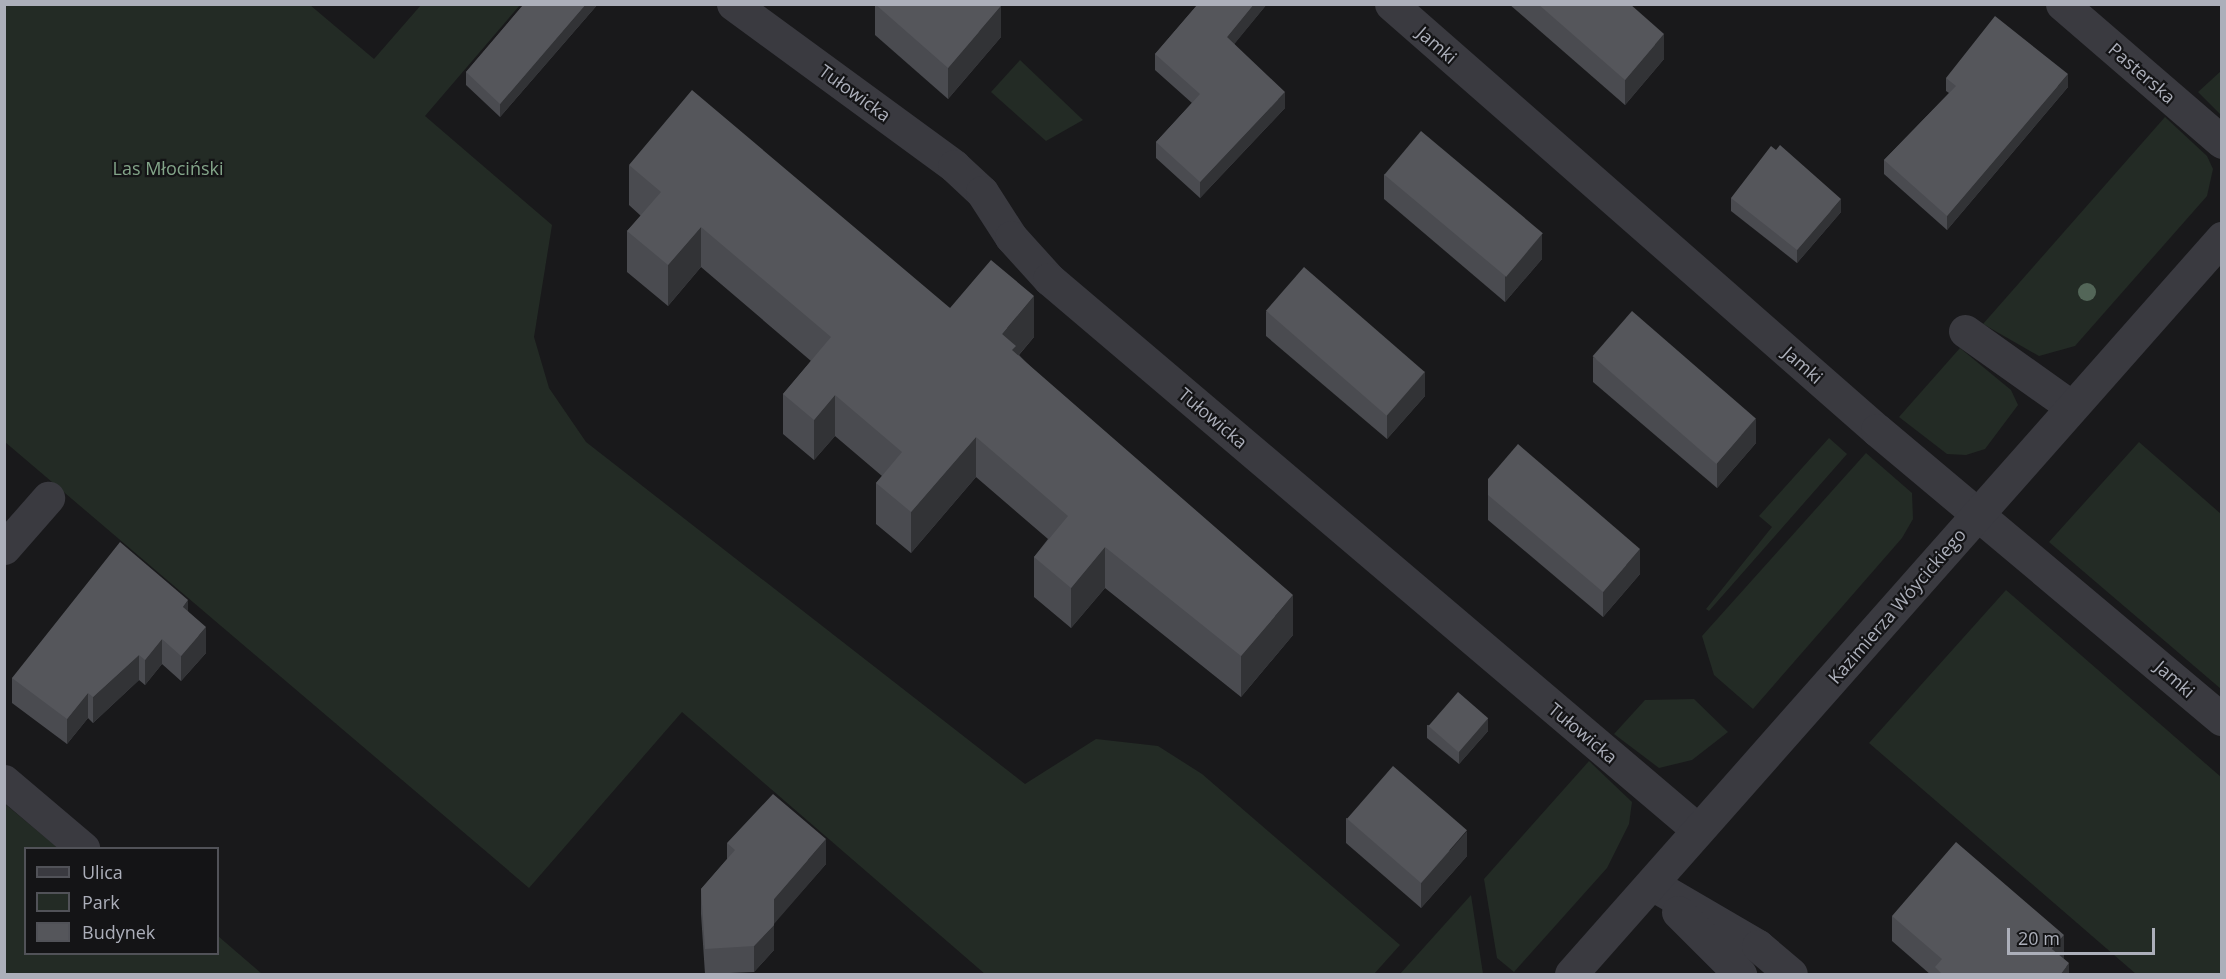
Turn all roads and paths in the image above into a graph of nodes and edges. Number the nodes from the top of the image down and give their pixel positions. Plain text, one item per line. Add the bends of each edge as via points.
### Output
1 (733, 4) edge
2 (1391, 4) edge
3 (2062, 4) edge
4 (2222, 142) edge
5 (2222, 238) edge
6 (1965, 331) dead end
7 (2072, 407) junction
8 (48, 498) dead end
9 (1980, 511) junction
10 (4, 548) edge
11 (2222, 719) edge
12 (4, 781) edge
13 (1698, 830) junction
14 (81, 847) edge
15 (1652, 884) junction
16 (1571, 975) edge
17 (1740, 975) edge
18 (1791, 975) edge

1 - 13 street, Tułowicka via 954,166 982,192 1011,237 1049,279
2 - 9 street, Jamki via 1877,430
3 - 4 street, Pasterska
5 - 7 street, Kazimierza Wóycickiego
6 - 7 street
7 - 9 street, Kazimierza Wóycickiego
8 - 10 street
9 - 11 street, Jamki
9 - 13 street, Kazimierza Wóycickiego
12 - 14 street
13 - 15 street, Kazimierza Wóycickiego
15 - 16 street, Kazimierza Wóycickiego
15 - 17 street
15 - 18 street via 1758,946

